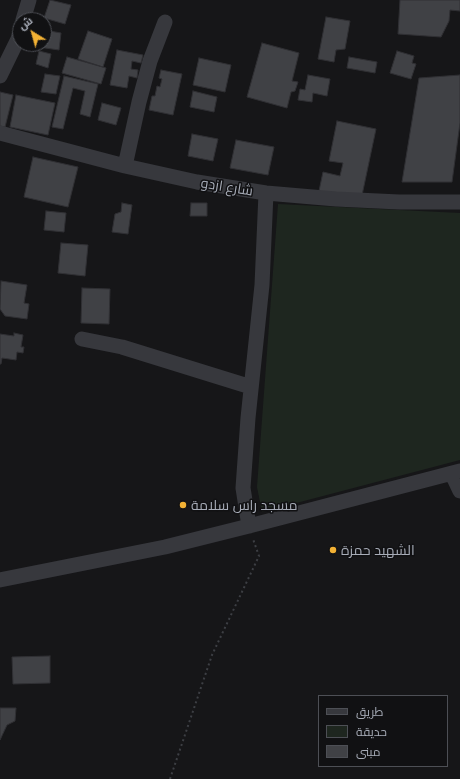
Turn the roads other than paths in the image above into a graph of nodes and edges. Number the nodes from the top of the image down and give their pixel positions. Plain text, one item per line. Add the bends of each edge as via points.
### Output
1 (29, 0) edge
2 (25, 12) edge
3 (165, 22) dead end
4 (12, 51) edge
5 (0, 76) edge
6 (0, 133) edge
7 (125, 166) junction
8 (266, 193) junction
9 (460, 202) edge
10 (82, 339) dead end
11 (251, 387) junction
12 (456, 473) edge
13 (460, 490) edge
14 (249, 526) junction
15 (0, 580) edge

1 - 2 street
3 - 7 street via 150,61
4 - 5 street
6 - 7 street, شارع ازدو
7 - 8 street, شارع ازدو via 197,182
8 - 9 street, شارع ازدو via 352,200
8 - 11 street via 262,285
10 - 11 street via 122,347
11 - 14 street via 243,488
12 - 13 street
12 - 14 street
14 - 15 street

